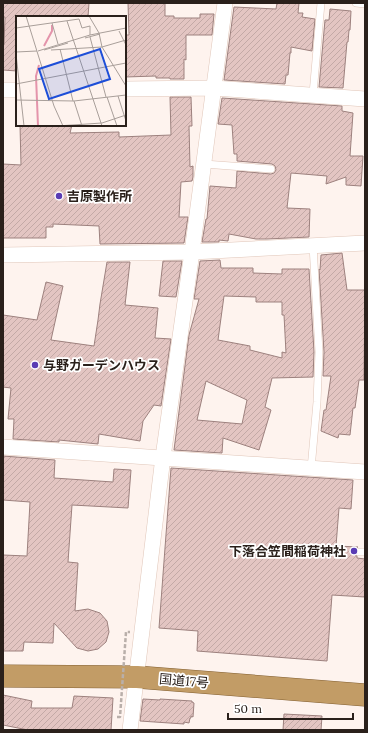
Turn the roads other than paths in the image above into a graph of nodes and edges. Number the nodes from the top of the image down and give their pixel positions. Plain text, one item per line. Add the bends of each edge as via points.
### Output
1 (225, 3) edge
2 (321, 3) edge
3 (356, 3) edge
4 (365, 4) edge
5 (214, 88) junction
6 (126, 89) edge
7 (3, 90) edge
8 (16, 90) edge
9 (312, 94) junction
10 (365, 99) edge
11 (204, 164) junction
12 (271, 169) dead end
13 (365, 243) edge
14 (313, 245) junction
15 (192, 252) junction
16 (3, 255) edge
17 (3, 447) edge
18 (163, 457) junction
19 (311, 469) junction
20 (365, 472) edge
21 (3, 676) edge
22 (137, 677) junction
23 (365, 695) edge
24 (130, 730) edge

1 - 5 street
2 - 9 lane
3 - 4 lane
5 - 6 street
5 - 9 street
5 - 11 street
7 - 8 street
9 - 10 street
11 - 12 lane
11 - 15 street
13 - 14 street
14 - 15 street
14 - 19 lane via 319,352
15 - 16 street
15 - 18 street
17 - 18 street
18 - 19 street
18 - 22 street
19 - 20 street
21 - 22 highway, 国道17号
22 - 23 highway, 国道17号
22 - 24 street

